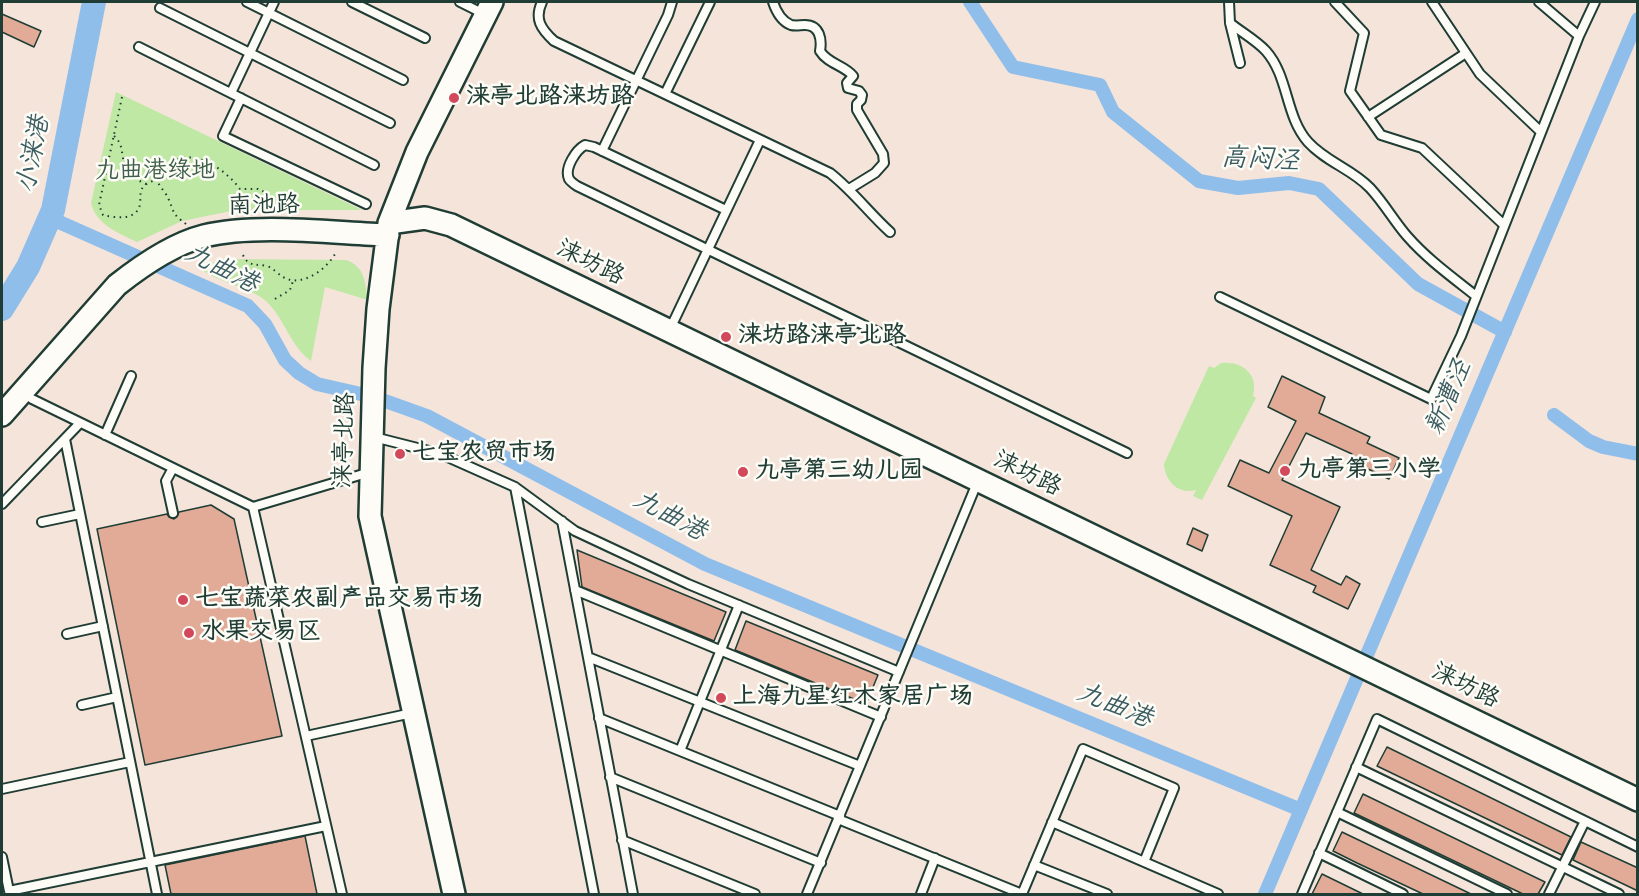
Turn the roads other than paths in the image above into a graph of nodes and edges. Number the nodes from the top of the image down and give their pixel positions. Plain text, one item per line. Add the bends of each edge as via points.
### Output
1 (247, 2) edge
2 (274, 2) edge
3 (352, 2) edge
4 (460, 2) edge
5 (542, 2) edge
6 (672, 2) edge
7 (710, 2) edge
8 (773, 2) edge
9 (1229, 2) edge
10 (1335, 2) edge
11 (1432, 2) edge
12 (1539, 2) edge
13 (1595, 2) edge
14 (160, 8) dead end
15 (488, 8) edge
16 (269, 13) junction
17 (1230, 23) junction
18 (1579, 36) junction
19 (425, 38) dead end
20 (139, 47) dead end
21 (250, 53) junction
22 (1466, 53) junction
23 (1239, 63) dead end
24 (403, 80) dead end
25 (636, 80) junction
26 (231, 93) junction
27 (664, 94) junction
28 (241, 98) junction
29 (1368, 117) junction
30 (390, 123) dead end
31 (1541, 132) junction
32 (760, 140) junction
33 (602, 151) junction
34 (374, 165) dead end
35 (849, 189) junction
36 (366, 204) dead end
37 (726, 210) junction
38 (1504, 225) junction
39 (389, 229) junction
40 (890, 232) dead end
41 (708, 249) junction
42 (140, 268) junction
43 (1477, 292) junction
44 (1220, 297) dead end
45 (669, 330) junction
46 (130, 376) dead end
47 (32, 399) junction
48 (2, 415) edge
49 (80, 423) junction
50 (372, 428) junction
51 (2, 434) edge
52 (105, 435) junction
53 (65, 439) junction
54 (1127, 453) dead end
55 (172, 468) junction
56 (371, 471) junction
57 (979, 480) junction
58 (515, 487) junction
59 (2, 504) edge
60 (254, 507) junction
61 (173, 513) dead end
62 (80, 514) junction
63 (562, 521) junction
64 (42, 522) dead end
65 (575, 590) junction
66 (739, 605) junction
67 (103, 626) junction
68 (67, 634) dead end
69 (721, 650) junction
70 (588, 657) junction
71 (900, 670) junction
72 (117, 698) junction
73 (700, 702) junction
74 (82, 705) dead end
75 (413, 713) junction
76 (881, 717) junction
77 (599, 718) junction
78 (306, 736) junction
79 (680, 751) junction
80 (130, 762) junction
81 (860, 766) junction
82 (1356, 767) junction
83 (610, 777) junction
84 (2, 789) edge
85 (1638, 800) edge
86 (1337, 812) junction
87 (839, 818) junction
88 (1585, 821) junction
89 (1052, 822) junction
90 (326, 826) junction
91 (622, 840) junction
92 (1638, 847) edge
93 (1319, 854) junction
94 (2, 857) edge
95 (935, 858) junction
96 (151, 862) junction
97 (820, 862) junction
98 (1144, 862) junction
99 (1034, 865) junction
100 (1562, 867) junction
101 (157, 894) edge
102 (342, 894) edge
103 (454, 894) edge
104 (594, 894) edge
105 (633, 894) edge
106 (755, 894) edge
107 (807, 894) edge
108 (921, 894) edge
109 (1022, 894) edge
110 (1107, 894) edge
111 (1218, 894) edge
112 (1302, 894) edge
113 (1403, 894) edge
114 (1507, 894) edge
115 (1549, 894) edge
116 (1619, 894) edge

1 - 16 lane
2 - 16 lane
3 - 19 lane
4 - 15 lane
5 - 25 lane via 538,21 554,41
6 - 25 lane
7 - 27 lane
8 - 35 lane via 785,21 815,28 824,57 850,72 853,76 848,88 862,95 856,110 884,154 884,163
9 - 17 lane
10 - 29 lane via 1364,33 1350,91
11 - 22 lane
12 - 18 lane
13 - 18 lane
14 - 21 lane
15 - 39 street, 涞亭北路 via 417,152
16 - 21 lane
16 - 24 lane
17 - 23 lane
17 - 43 lane via 1267,51 1281,78 1292,118 1307,141 1370,188 1422,252
18 - 31 lane
20 - 26 lane
21 - 26 lane
21 - 30 lane
22 - 29 lane
22 - 31 lane via 1480,74
25 - 27 lane
25 - 33 lane
26 - 28 lane
27 - 32 lane
28 - 34 lane
28 - 36 lane via 224,136
29 - 38 lane via 1381,135 1422,148
31 - 38 lane
32 - 35 lane via 830,173
32 - 37 lane
33 - 37 lane
33 - 41 lane via 585,145 577,149 568,170 569,179
35 - 40 lane
37 - 41 lane
38 - 43 lane
39 - 42 street, 南池路 via 231,231 202,237
39 - 45 street, 涞坊路 via 425,218 451,225
39 - 50 street, 涞亭北路 via 378,309
41 - 45 lane
41 - 54 lane
42 - 47 street, 南池路 via 146,277 124,293
42 - 48 street, 南池路 via 117,285
43 - 44 lane via 1431,399
45 - 57 street, 涞坊路
46 - 52 lane
47 - 49 lane
47 - 51 street, 南池路
49 - 52 lane
49 - 53 lane
50 - 56 street, 涞亭北路
50 - 58 lane
52 - 55 lane
53 - 59 lane
53 - 62 lane
55 - 60 lane
55 - 61 lane via 166,481
56 - 60 lane
56 - 75 street, 涞亭北路 via 370,516
57 - 71 lane
57 - 85 street, 涞坊路
58 - 63 lane
58 - 104 lane
60 - 78 lane
62 - 64 lane
62 - 67 lane
63 - 65 lane
63 - 66 lane via 576,531
65 - 69 lane
65 - 70 lane
66 - 69 lane
66 - 71 lane
67 - 68 lane
67 - 72 lane
69 - 73 lane
69 - 76 lane
70 - 73 lane
70 - 77 lane
71 - 76 lane
72 - 74 lane
72 - 80 lane
73 - 79 lane
73 - 81 lane
75 - 78 lane
75 - 103 street, 涞亭北路
76 - 81 lane
77 - 79 lane
77 - 83 lane
78 - 90 lane
79 - 87 lane
80 - 84 lane
80 - 96 lane
81 - 87 lane
82 - 86 lane
82 - 88 lane via 1377,719
82 - 100 lane
83 - 91 lane
83 - 97 lane
86 - 93 lane
86 - 114 lane
87 - 95 lane
87 - 97 lane
88 - 92 lane
88 - 100 lane
89 - 98 lane
89 - 98 lane via 1083,749 1174,788
89 - 99 lane
90 - 96 lane
90 - 102 lane
91 - 105 lane
91 - 106 lane
93 - 112 lane
93 - 113 lane
94 - 96 lane via 9,891
95 - 108 lane
95 - 109 lane
96 - 101 lane
97 - 107 lane
98 - 111 lane
99 - 109 lane
99 - 110 lane
100 - 115 lane
100 - 116 lane

